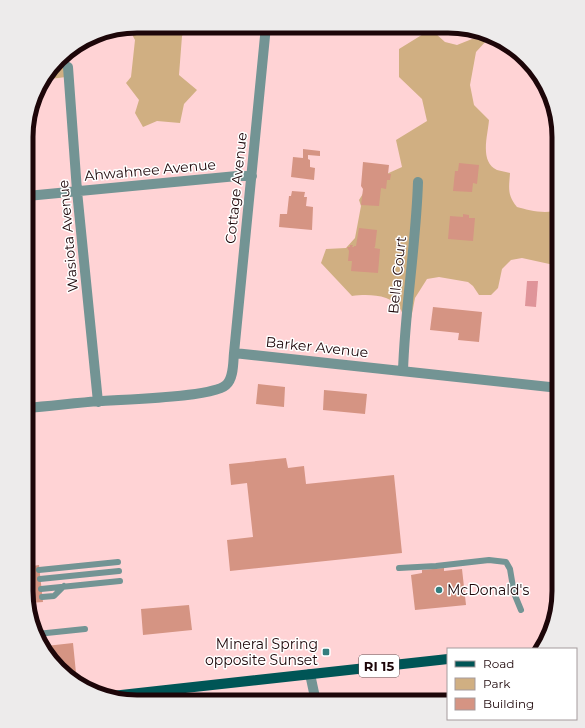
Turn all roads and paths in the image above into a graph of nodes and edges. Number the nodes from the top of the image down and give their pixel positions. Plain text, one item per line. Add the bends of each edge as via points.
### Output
1 (265, 33) edge
2 (68, 67) dead end
3 (252, 176) junction
4 (418, 182) dead end
5 (77, 191) junction
6 (33, 195) edge
7 (234, 352) junction
8 (403, 371) junction
9 (552, 387) edge
10 (98, 402) junction
11 (33, 407) edge
12 (118, 562) dead end
13 (399, 568) dead end
14 (39, 570) dead end
15 (119, 571) dead end
16 (40, 580) dead end
17 (120, 581) dead end
18 (64, 586) junction
19 (41, 589) dead end
20 (42, 597) dead end
21 (521, 610) dead end
22 (85, 629) dead end
23 (42, 633) edge
24 (447, 659) edge
25 (310, 674) junction
26 (126, 694) edge
27 (314, 695) edge

1 - 3 street, Cottage Avenue
2 - 5 street, Wasiota Avenue
3 - 5 street, Ahwahnee Avenue
3 - 7 street, Cottage Avenue
4 - 8 street, Bella Court via 417,221
5 - 6 street, Ahwahnee Avenue
5 - 10 street, Wasiota Avenue
7 - 8 street, Barker Avenue
7 - 10 street via 231,377 228,384 221,388 202,393
8 - 9 street, Barker Avenue
10 - 11 street
12 - 14 lane
13 - 21 lane via 489,560 506,562
15 - 16 lane
17 - 18 lane
18 - 19 lane
18 - 20 lane via 54,596
22 - 23 lane
24 - 25 main road, RI 15
25 - 26 main road, RI 15
25 - 27 street

